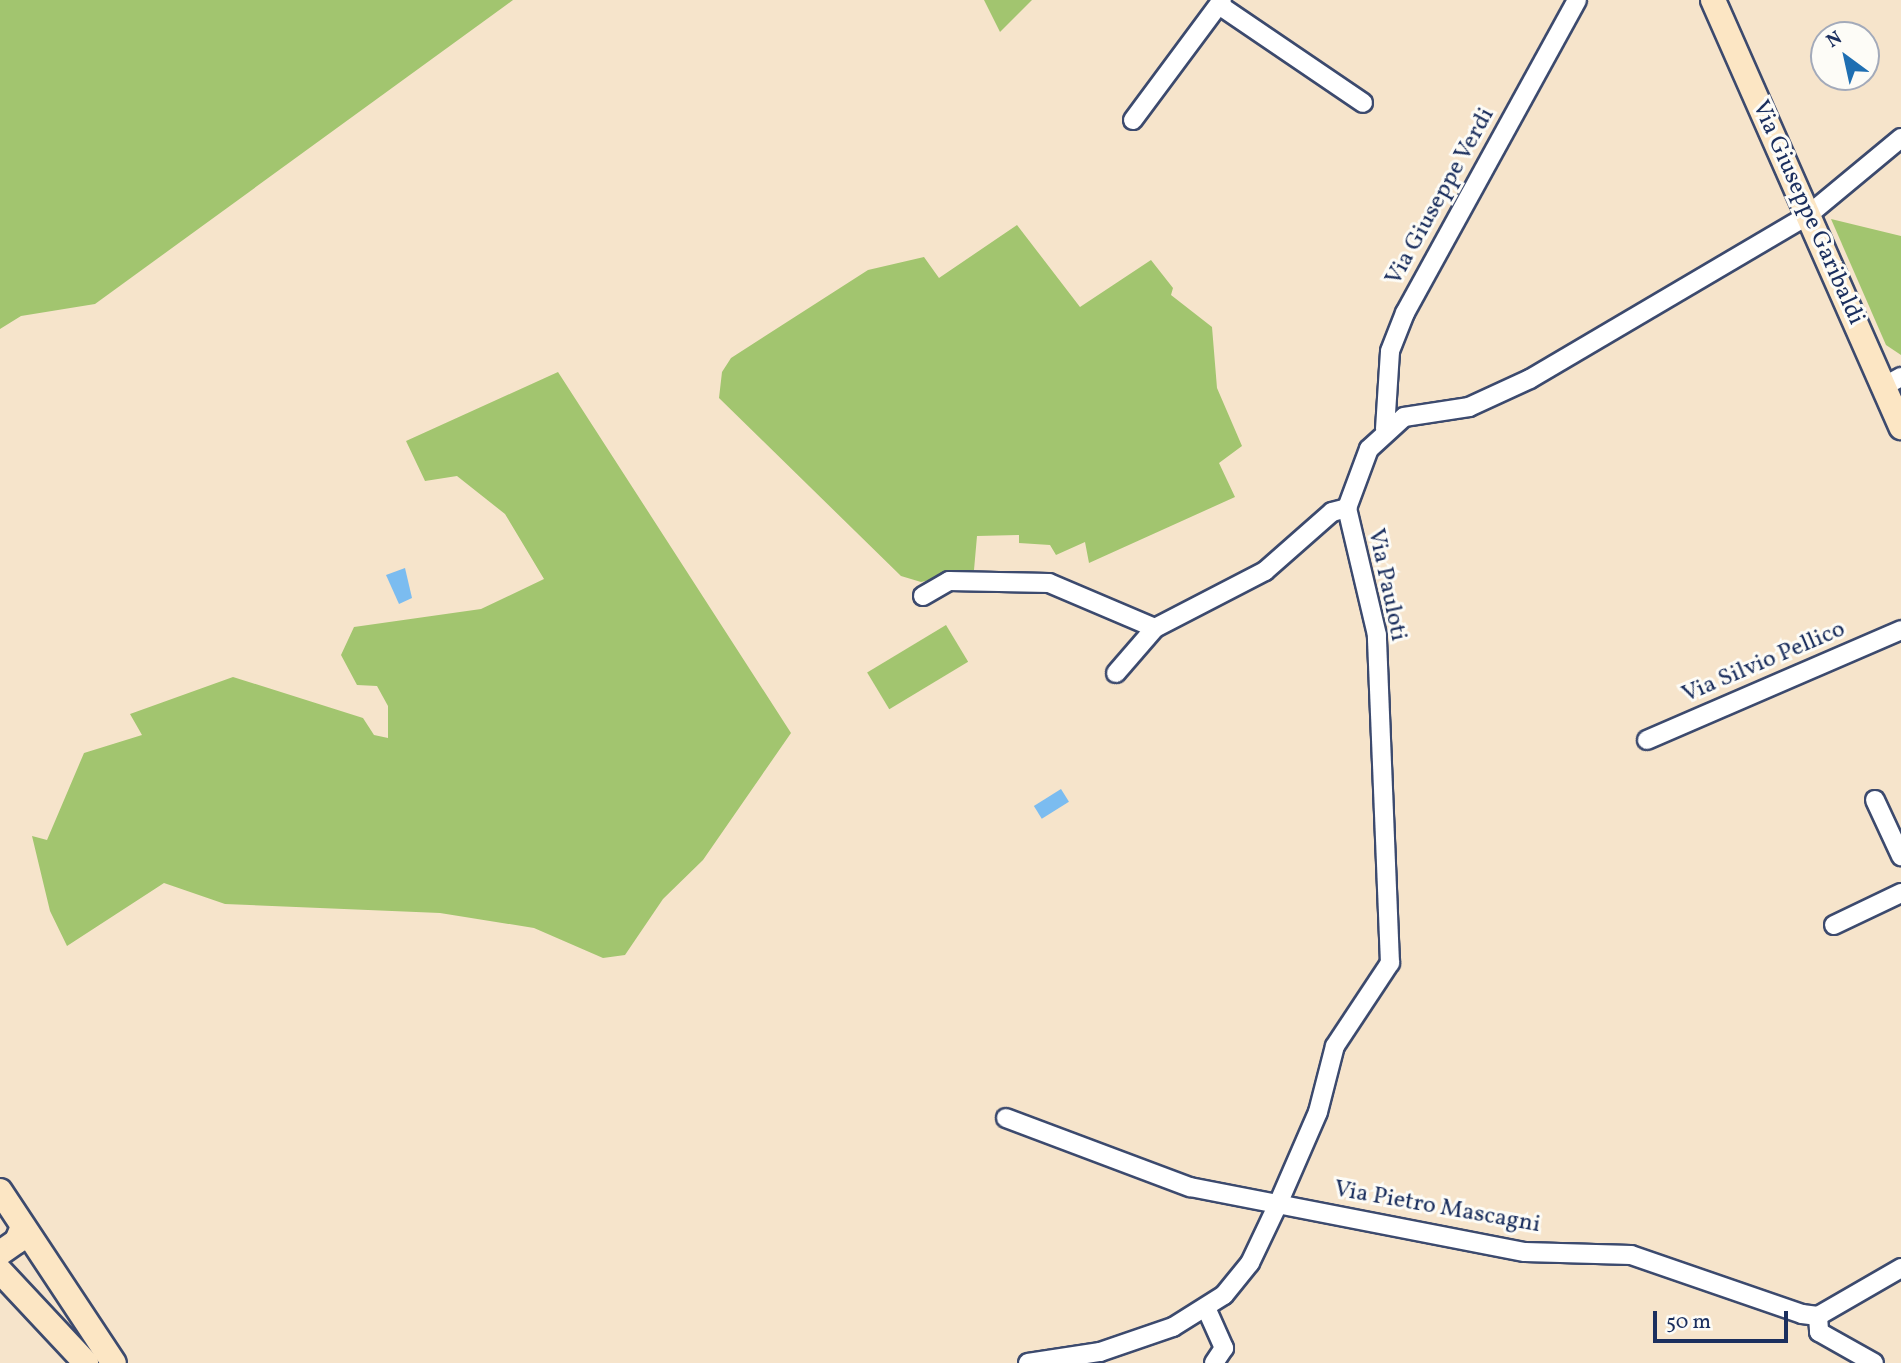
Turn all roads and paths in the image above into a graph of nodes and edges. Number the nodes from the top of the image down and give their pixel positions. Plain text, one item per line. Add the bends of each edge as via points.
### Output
1 (1577, 0) edge
2 (1713, 0) edge
3 (1220, 2) edge
4 (1363, 103) dead end
5 (1133, 120) dead end
6 (1901, 138) edge
7 (1808, 216) junction
8 (1892, 382) edge
9 (1901, 427) edge
10 (1385, 429) junction
11 (1347, 508) junction
12 (923, 596) dead end
13 (1155, 628) junction
14 (1901, 631) edge
15 (1116, 673) dead end
16 (1647, 740) dead end
17 (1875, 800) dead end
18 (1901, 856) edge
19 (1901, 893) edge
20 (1834, 925) dead end
21 (1006, 1118) dead end
22 (0, 1191) edge
23 (1278, 1204) junction
24 (22, 1229) junction
25 (0, 1253) edge
26 (1901, 1268) edge
27 (0, 1271) edge
28 (1207, 1310) junction
29 (1818, 1316) junction
30 (86, 1363) edge
31 (114, 1363) edge
32 (1028, 1363) edge
33 (1214, 1363) edge
34 (1874, 1363) edge

1 - 10 street, Via Giuseppe Verdi via 1405,313 1390,351
2 - 7 main road, Via Giuseppe Garibaldi
3 - 4 street
3 - 5 street
6 - 7 street
7 - 8 main road, Via Giuseppe Garibaldi
7 - 10 street via 1499,396 1469,407 1404,416
8 - 9 main road, Via Giuseppe Garibaldi
10 - 11 street, Via Pauloti via 1369,449
11 - 13 street via 1332,512 1265,571
11 - 23 street, Via Pauloti via 1377,635 1390,963 1335,1046 1318,1112
12 - 13 street via 949,581 1049,583
13 - 15 street
14 - 16 street, Via Silvio Pellico
17 - 18 street
19 - 20 street
21 - 23 street, Via Pietro Mascagni via 1146,1173
22 - 24 main road
23 - 28 street, Via Pauloti via 1250,1264
23 - 29 street, Via Pietro Mascagni via 1525,1252 1631,1255
24 - 25 main road via 17,1241
24 - 31 main road
26 - 29 street
27 - 30 main road
28 - 32 street via 1101,1352
28 - 33 street via 1224,1348
29 - 34 street via 1819,1332

